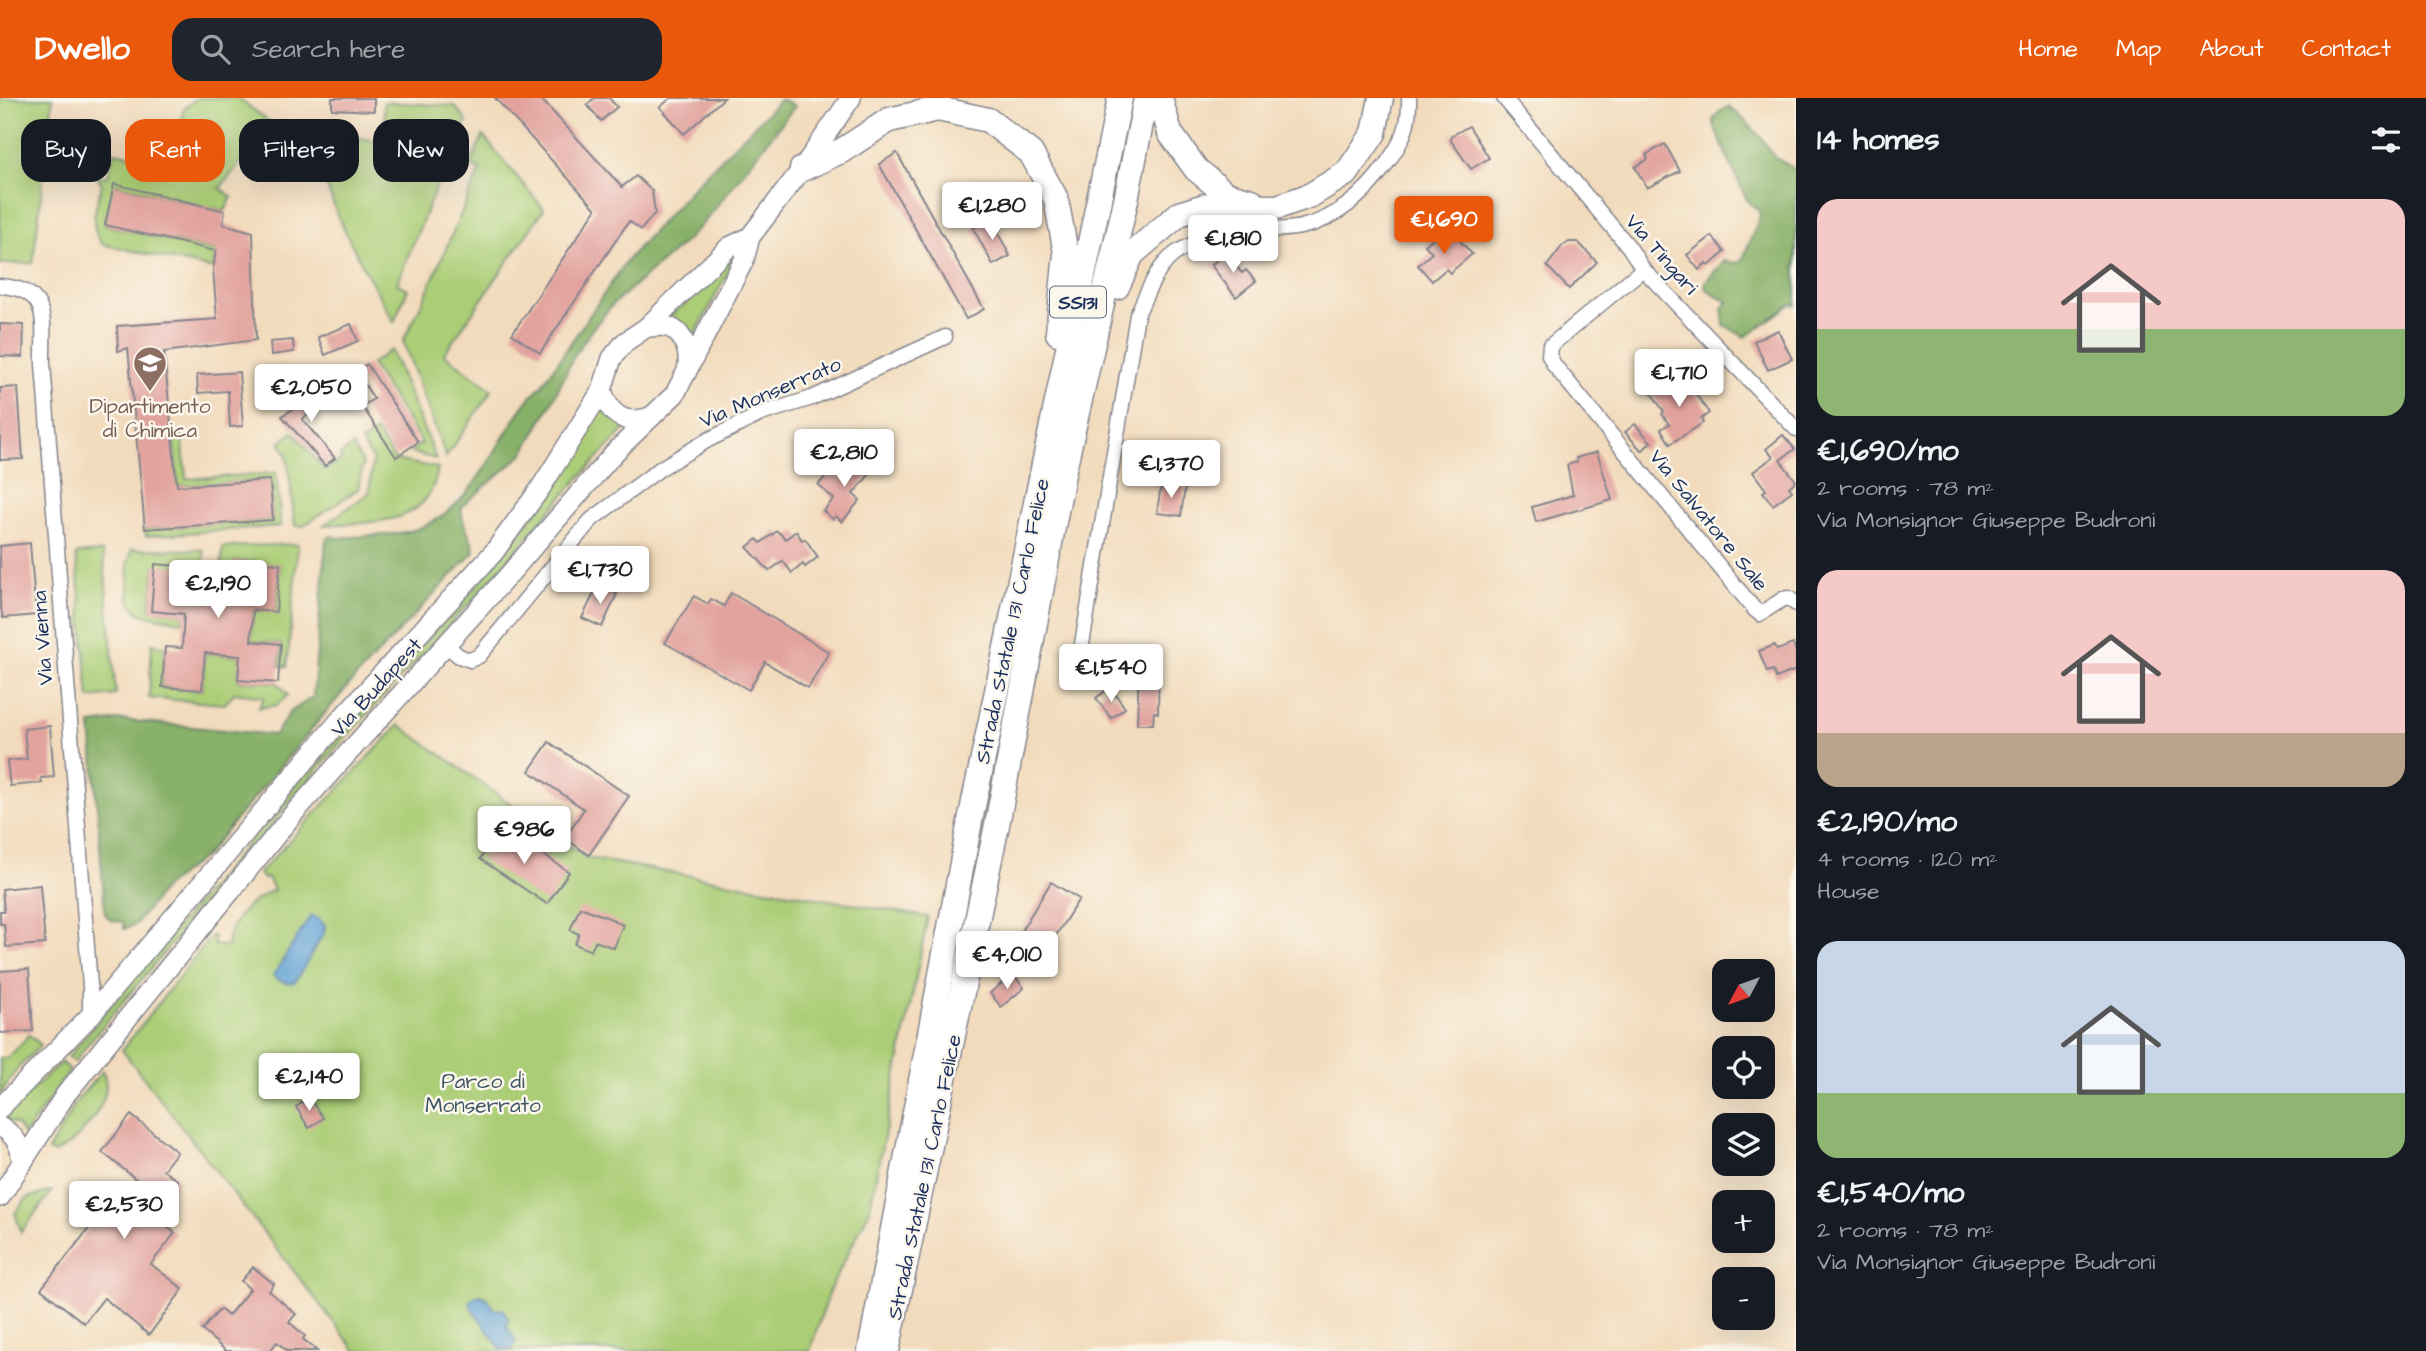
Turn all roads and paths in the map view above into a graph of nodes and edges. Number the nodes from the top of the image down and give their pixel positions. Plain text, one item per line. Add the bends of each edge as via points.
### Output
1 (851, 98) edge
2 (1120, 98) edge
3 (1146, 98) edge
4 (1160, 98) edge
5 (1381, 98) edge
6 (1409, 98) edge
7 (1504, 98) edge
8 (802, 169) junction
9 (1277, 207) junction
10 (750, 237) junction
11 (1643, 269) junction
12 (0, 286) edge
13 (647, 327) junction
14 (944, 337) dead end
15 (685, 375) junction
16 (602, 390) junction
17 (653, 415) junction
18 (1796, 429) edge
19 (1064, 469) junction
20 (1036, 506) junction
21 (1796, 604) edge
22 (445, 644) junction
23 (1079, 662) dead end
24 (90, 1016) junction
25 (0, 1108) edge
26 (0, 1126) edge
27 (22, 1164) junction
28 (0, 1197) edge
29 (870, 1351) edge
30 (887, 1351) edge

1 - 8 main road, Via Budapest
2 - 20 highway, Strada Statale 131 Carlo Felice / SS131
3 - 19 highway, Strada Statale 131 Carlo Felice / SS131
4 - 9 highway via 1170,133 1196,169 1226,194
5 - 9 highway via 1374,133 1347,173 1311,195
6 - 23 street via 1406,132 1380,174 1355,200 1302,227 1233,232 1180,250 1154,277 1137,315
7 - 11 street, Via Tingari
8 - 10 main road, Via Budapest
8 - 20 highway via 843,150 889,120 938,109 988,120 1031,153 1056,199 1066,253
9 - 19 highway via 1205,206 1179,214 1132,254 1118,285
10 - 13 main road, Via Budapest via 729,247
10 - 15 main road, Via Budapest via 744,260
11 - 18 street, Via Tingari
11 - 21 street, Via Salvatore Sale via 1550,346 1549,355 1755,610 1760,614 1789,598
12 - 24 street, Via Vienna via 26,290 43,312
13 - 15 main road via 665,326 678,333 688,355
13 - 16 main road, Via Budapest via 619,349
14 - 22 street, Via Monserrato via 812,398 761,414 661,467 591,520 479,656 470,660
15 - 17 main road, Via Budapest via 675,394
16 - 17 main road via 613,413 622,418 640,420
16 - 24 main road, Via Budapest via 494,552 340,720
17 - 22 main road, Via Budapest
19 - 30 highway, Strada Statale 131 Carlo Felice / SS131 via 997,825
20 - 29 highway, Strada Statale 131 Carlo Felice / SS131 via 970,821
22 - 27 main road, Via Budapest via 294,813 169,965 66,1094
24 - 25 main road, Via Budapest
26 - 27 main road via 21,1148
27 - 28 main road, Via Budapest

